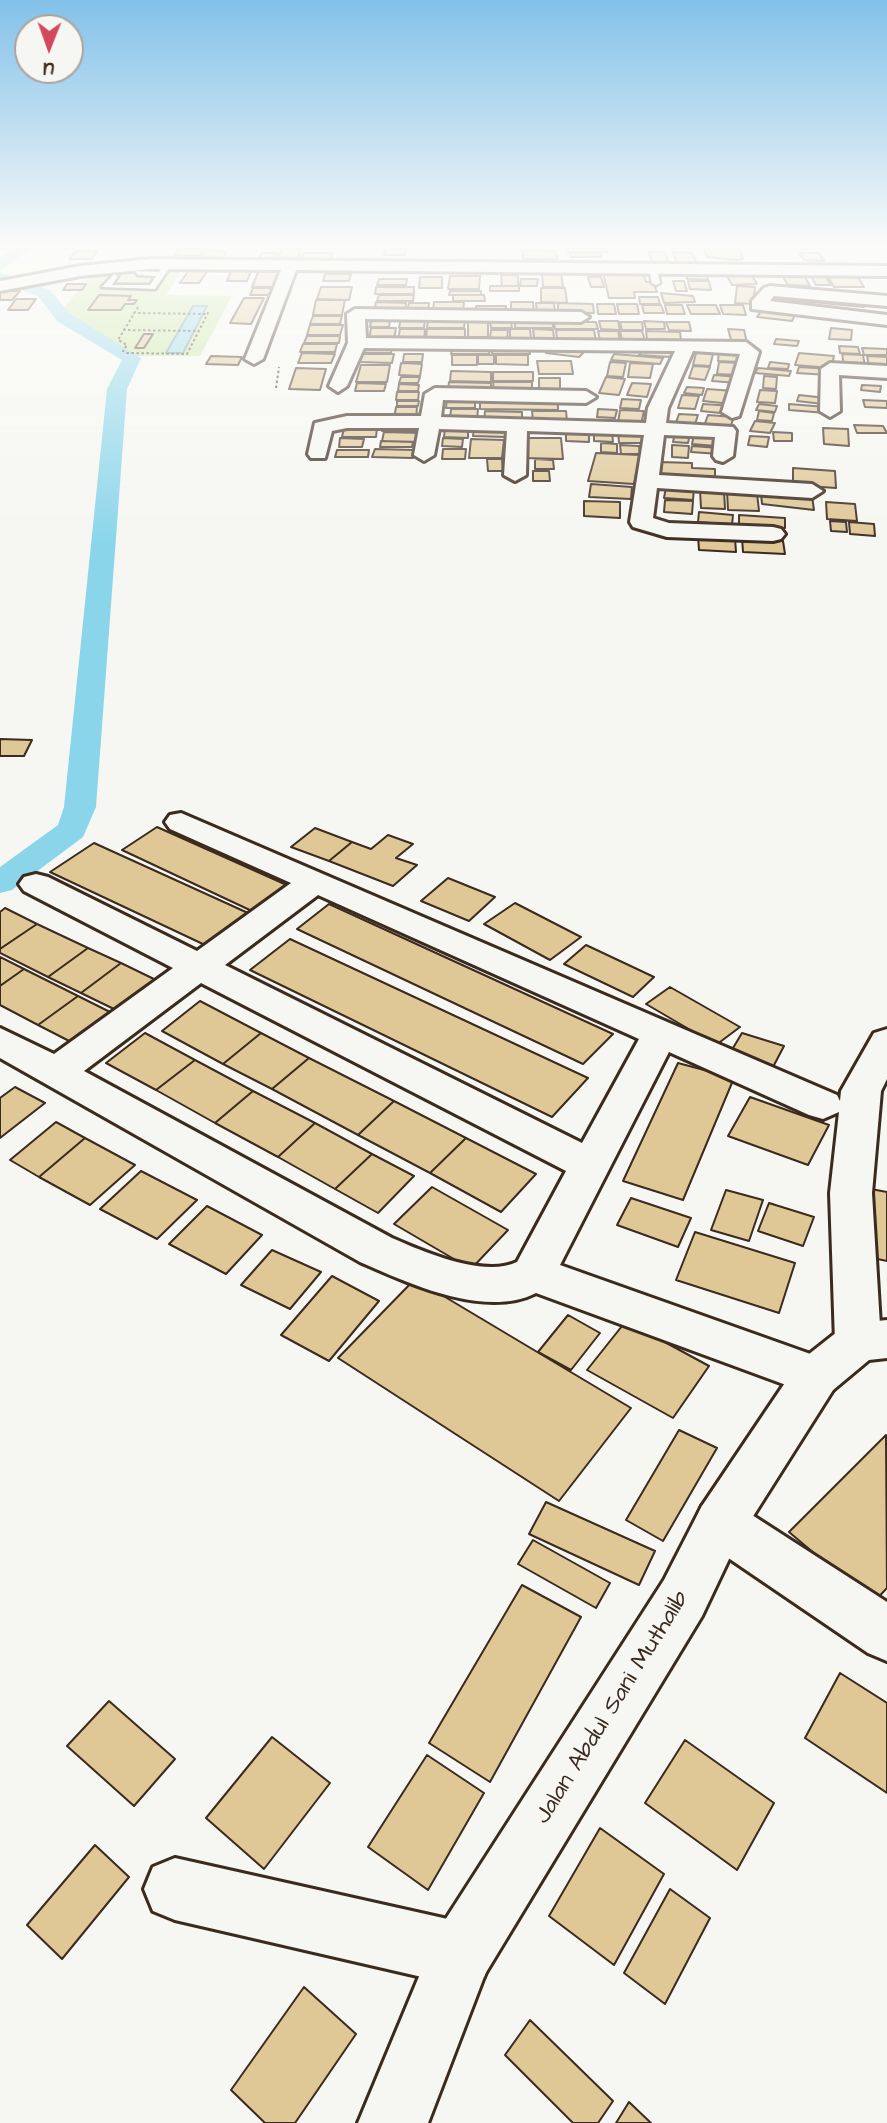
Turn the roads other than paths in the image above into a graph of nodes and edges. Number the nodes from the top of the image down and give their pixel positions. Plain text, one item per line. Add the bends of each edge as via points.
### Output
1 (259, 347) edge
2 (355, 347) edge
3 (442, 347) edge
4 (592, 347) edge
5 (693, 347) edge
6 (742, 347) edge
7 (254, 359) dead end
8 (887, 372) edge
9 (437, 381) junction
10 (587, 384) junction
11 (338, 386) dead end
12 (830, 411) dead end
13 (732, 412) dead end
14 (430, 423) junction
15 (517, 426) junction
16 (583, 427) junction
17 (657, 428) junction
18 (317, 454) dead end
19 (424, 455) dead end
20 (723, 456) dead end
21 (514, 475) dead end
22 (645, 481) junction
23 (812, 491) dead end
24 (773, 534) dead end
25 (181, 822) dead end
26 (315, 881) junction
27 (36, 884) dead end
28 (200, 967) junction
29 (660, 1034) junction
30 (0, 1041) edge
31 (887, 1042) edge
32 (56, 1072) junction
33 (823, 1105) dead end
34 (590, 1165) junction
35 (533, 1274) junction
36 (854, 1353) edge
37 (720, 1523) junction
38 (887, 1634) edge
39 (175, 1889) dead end
40 (461, 1954) junction
41 (393, 2123) edge

1 - 7 street
2 - 11 street
3 - 9 street
4 - 10 street
5 - 17 street via 658,408
6 - 13 street via 750,352
8 - 12 street via 830,369
9 - 10 street
9 - 14 street
10 - 16 street
14 - 15 street
14 - 18 street via 325,426
14 - 19 street
15 - 16 street
15 - 21 street
16 - 17 street
17 - 20 street via 726,431
17 - 22 street
22 - 23 street
22 - 24 street via 641,522 650,527
25 - 26 street
26 - 28 street
26 - 29 street
27 - 28 street
28 - 32 street
28 - 34 street
29 - 33 street
29 - 34 street
30 - 32 street
31 - 36 street via 861,1091 851,1192
32 - 35 street via 376,1250 427,1272 511,1285
34 - 35 street
35 - 36 street
36 - 37 street, Jalan Abdul Sani Muthalib
37 - 38 street
37 - 40 street, Jalan Abdul Sani Muthalib via 683,1598
39 - 40 street
40 - 41 street, Jalan Abdul Sani Muthalib

